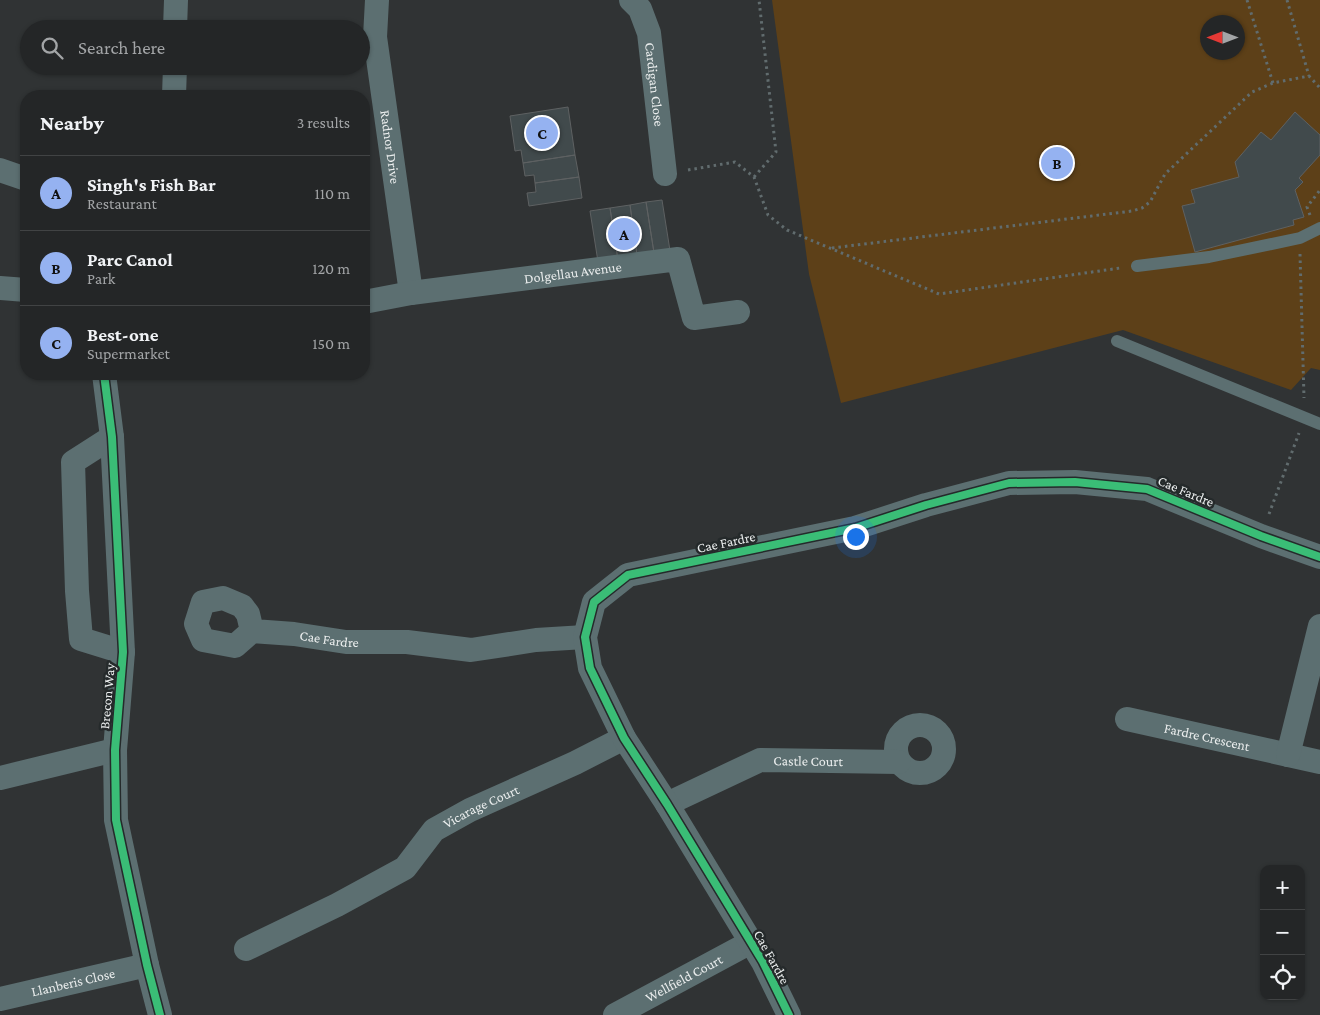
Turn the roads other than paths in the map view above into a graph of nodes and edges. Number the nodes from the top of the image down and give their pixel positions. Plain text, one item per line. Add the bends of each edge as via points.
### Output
1 (176, 0) edge
2 (377, 0) edge
3 (631, 0) edge
4 (175, 20) edge
5 (174, 75) edge
6 (174, 90) edge
7 (0, 170) edge
8 (665, 174) road end
9 (20, 177) edge
10 (1318, 229) edge
11 (1137, 266) road end
12 (0, 288) edge
13 (20, 290) edge
14 (411, 294) junction
15 (370, 301) edge
16 (738, 312) dead end
17 (1117, 341) dead end
18 (105, 380) edge
19 (1320, 424) edge
20 (112, 437) junction
21 (1320, 557) edge
22 (1320, 626) edge
23 (252, 631) dead end
24 (585, 637) junction
25 (123, 652) junction
26 (1127, 719) dead end
27 (624, 738) junction
28 (115, 750) junction
29 (1288, 755) junction
30 (899, 762) dead end
31 (1320, 762) edge
32 (0, 778) edge
33 (667, 804) junction
34 (751, 942) junction
35 (246, 949) dead end
36 (147, 965) junction
37 (0, 999) edge
38 (160, 1015) edge
39 (615, 1015) edge
40 (789, 1015) edge

1 - 4 street
2 - 14 street, Radnor Drive via 375,37
3 - 8 street, Cardigan Close via 640,9 649,33
5 - 6 street
7 - 9 street
10 - 11 lane via 1300,238 1209,257
12 - 13 street
14 - 15 street, Dolgellau Avenue
14 - 16 street, Dolgellau Avenue via 678,259 694,318
17 - 19 lane
18 - 20 street, Brecon Way
20 - 25 street, Brecon Way
20 - 25 street, Brecon Way via 73,462 77,591 81,639
21 - 24 street, Cae Fardre via 1147,488 1075,482 1009,483 855,528 628,575 594,602
22 - 29 street
23 - 24 street, Cae Fardre via 346,642 407,642 471,650 536,640
24 - 27 street, Cae Fardre via 590,668
25 - 28 street, Brecon Way
26 - 29 street, Fardre Crescent
27 - 33 street, Cae Fardre
27 - 35 street, Vicarage Court via 434,830 406,868
28 - 32 street
28 - 36 street, Brecon Way via 116,820
29 - 31 street, Fardre Crescent
30 - 33 street, Castle Court via 760,760
33 - 34 street, Cae Fardre
34 - 39 street, Wellfield Court
34 - 40 street, Cae Fardre
36 - 37 street, Llanberis Close
36 - 38 street, Brecon Way

